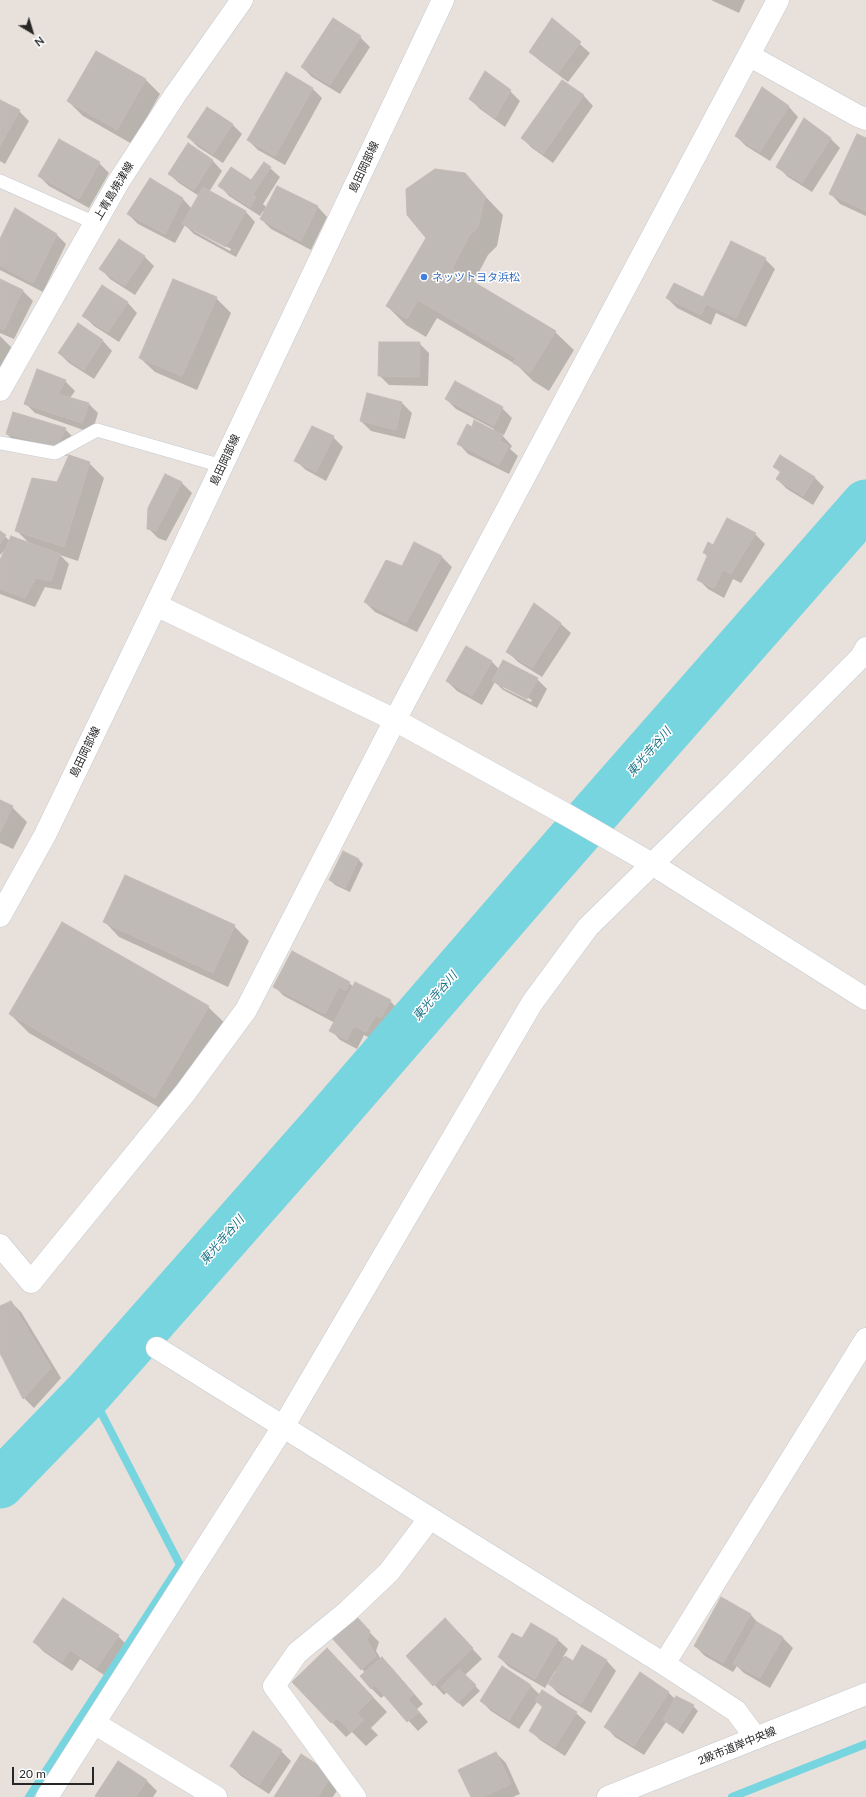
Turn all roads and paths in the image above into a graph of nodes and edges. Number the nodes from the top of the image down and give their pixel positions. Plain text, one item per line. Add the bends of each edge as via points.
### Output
1 (242, 0) edge
2 (443, 0) edge
3 (778, 0) edge
4 (750, 56) junction
5 (866, 119) edge
6 (0, 180) edge
7 (95, 223) junction
8 (0, 390) edge
9 (0, 443) edge
10 (222, 466) junction
11 (156, 605) junction
12 (866, 648) edge
13 (395, 720) junction
14 (652, 864) junction
15 (0, 916) edge
16 (866, 999) edge
17 (0, 1245) edge
18 (866, 1339) edge
19 (157, 1348) dead end
20 (283, 1427) junction
21 (430, 1518) junction
22 (664, 1664) junction
23 (866, 1694) edge
24 (94, 1723) junction
25 (756, 1738) junction
26 (47, 1797) edge
27 (216, 1797) edge
28 (355, 1797) edge
29 (608, 1797) edge

1 - 7 street, 上青島焼津線 via 175,95
2 - 10 street, 島田岡部線
3 - 4 street
4 - 5 street
4 - 13 street
6 - 7 lane
7 - 8 street, 上青島焼津線
9 - 10 lane via 55,453 97,430
10 - 11 street, 島田岡部線
11 - 13 street
11 - 15 street, 島田岡部線 via 45,835
12 - 14 street via 861,657 772,747
13 - 14 street
13 - 17 street via 246,1010 185,1092 31,1282
14 - 16 street
14 - 20 street via 588,927 532,1003
18 - 22 street
19 - 20 street
20 - 21 street
20 - 24 street
21 - 22 street
21 - 28 street via 389,1572 348,1611 297,1653 274,1686
22 - 25 street via 736,1711
23 - 25 street, 2級市道岸中央線
24 - 26 street
24 - 27 street
25 - 29 street, 2級市道岸中央線

